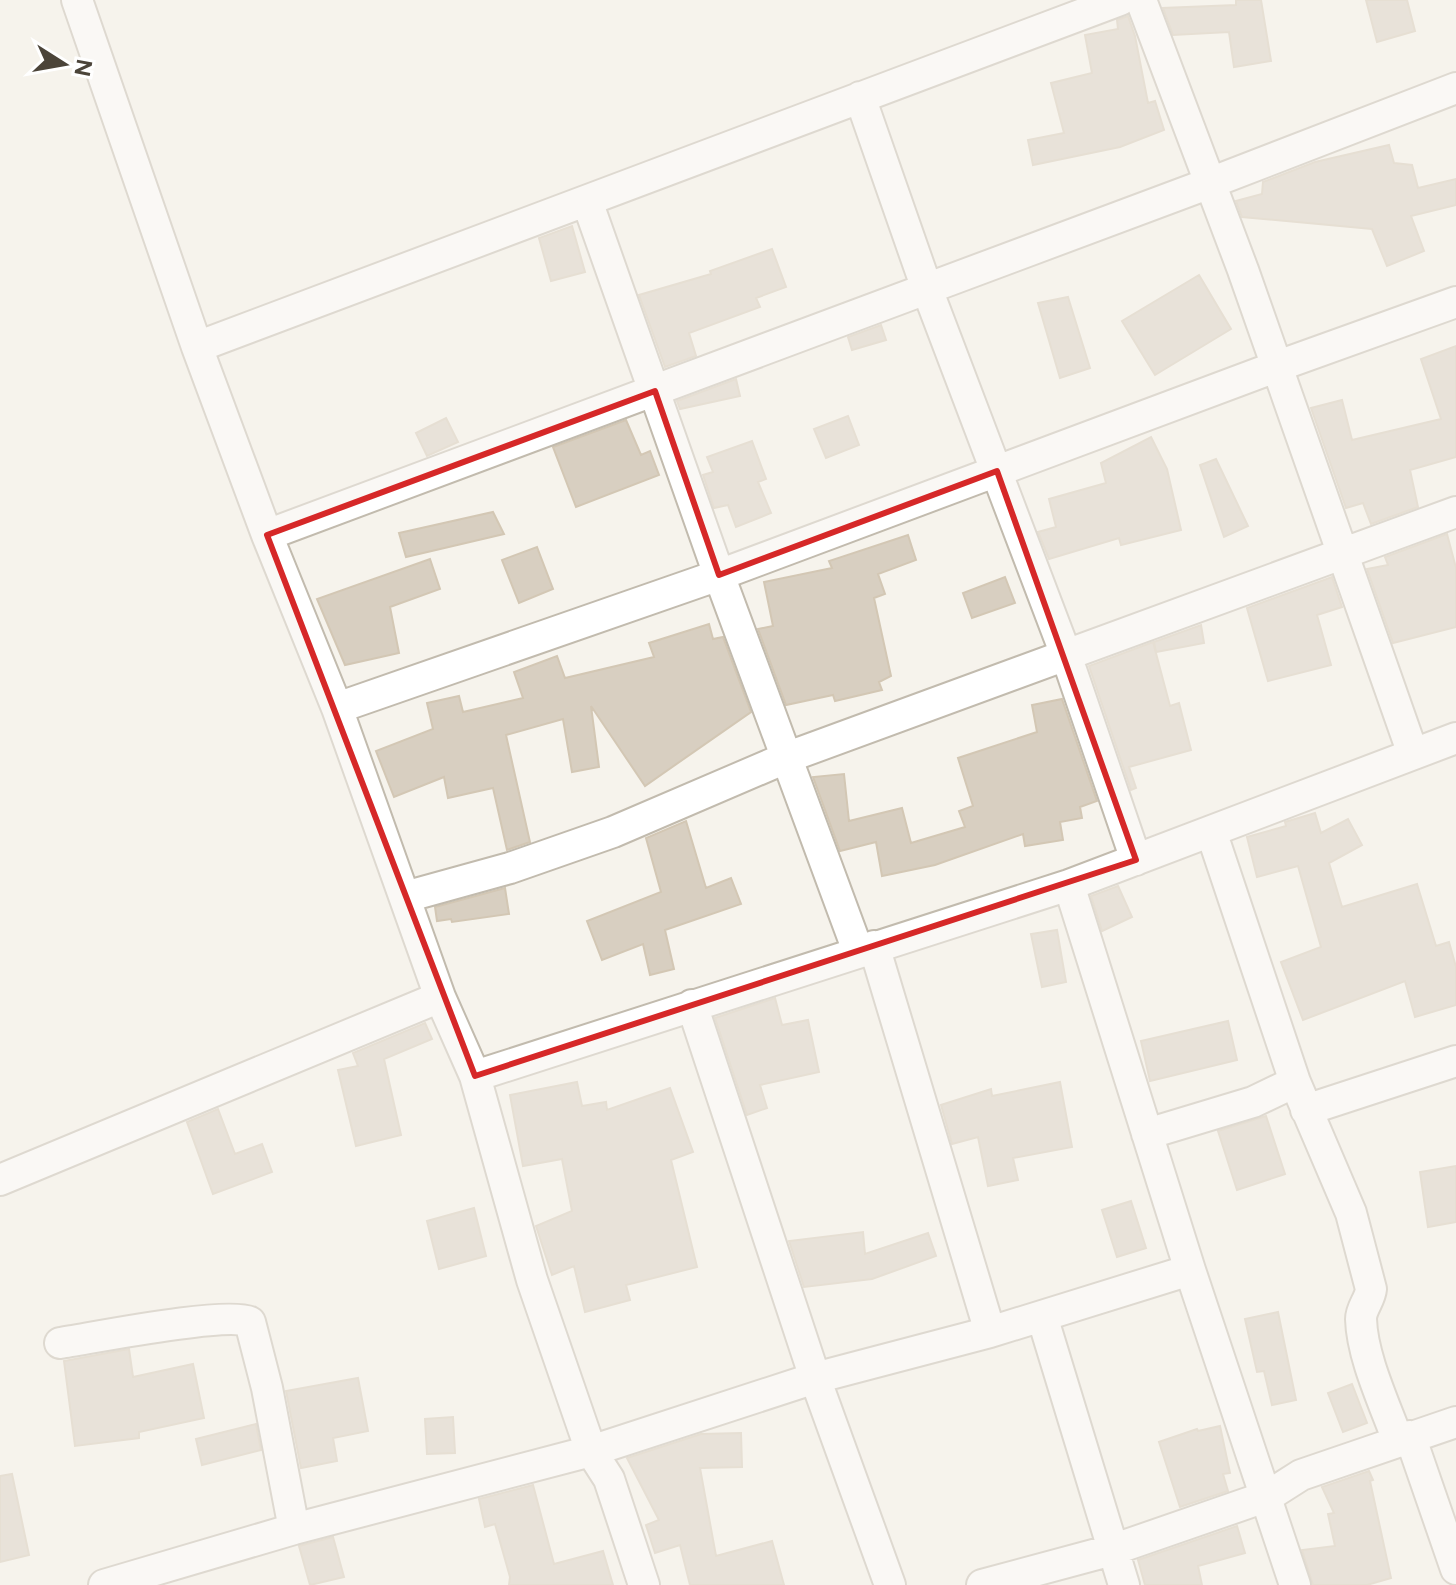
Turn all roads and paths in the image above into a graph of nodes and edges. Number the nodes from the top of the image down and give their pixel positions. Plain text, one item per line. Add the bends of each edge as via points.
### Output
1 (77, 0) edge
2 (1120, 0) edge
3 (1141, 0) edge
4 (1456, 88) edge
5 (860, 97) junction
6 (1210, 183) junction
7 (587, 201) junction
8 (927, 289) junction
9 (1456, 302) edge
10 (197, 347) junction
11 (1278, 366) junction
12 (655, 391) junction
13 (997, 471) junction
14 (1456, 512) edge
15 (267, 535) junction
16 (1344, 552) junction
17 (719, 575) junction
18 (1066, 655) junction
19 (337, 708) junction
20 (1456, 738) edge
21 (1413, 754) junction
22 (788, 757) junction
23 (1211, 831) junction
24 (1136, 860) junction
25 (1069, 885) junction
26 (405, 897) junction
27 (866, 949) junction
28 (440, 997) junction
29 (692, 1005) junction
30 (1456, 1061) edge
31 (475, 1076) junction
32 (1301, 1096) junction
33 (1147, 1134) junction
34 (0, 1180) edge
35 (1190, 1270) junction
36 (1042, 1316) junction
37 (990, 1332) junction
38 (60, 1343) dead end
39 (815, 1378) junction
40 (1456, 1422) edge
41 (1404, 1439) junction
42 (591, 1451) junction
43 (1268, 1496) junction
44 (294, 1529) junction
45 (1112, 1550) junction
46 (1456, 1569) edge
47 (120, 1583) edge
48 (644, 1585) edge
49 (890, 1585) edge
50 (982, 1585) edge
51 (1124, 1585) edge
52 (1295, 1585) edge

1 - 10 street
2 - 5 street
3 - 6 street
4 - 6 street
5 - 7 street
5 - 8 street
6 - 8 street
6 - 11 street
7 - 10 street
7 - 12 street
8 - 12 street
8 - 13 street
9 - 11 street
10 - 15 street
11 - 13 street
11 - 16 street
12 - 15 street
12 - 17 street
13 - 17 street
13 - 18 street
14 - 16 street
15 - 19 street
16 - 18 street
16 - 21 street
17 - 19 street
17 - 22 street
18 - 22 street
18 - 24 street
19 - 26 street
20 - 21 street
21 - 23 street
22 - 26 street via 613,832
22 - 27 street
23 - 24 street
23 - 32 street
24 - 25 street
25 - 27 street
25 - 33 street
26 - 28 street
27 - 29 street
27 - 37 street
28 - 31 street
28 - 34 street
29 - 31 street
29 - 39 street
30 - 32 street
31 - 42 street via 532,1280
32 - 33 street via 1253,1102
32 - 41 street via 1351,1213 1369,1279 1370,1299 1361,1319 1367,1354
33 - 35 street
35 - 36 street
35 - 43 street
36 - 37 street
36 - 45 street
37 - 39 street
38 - 44 street via 213,1319 250,1322
39 - 42 street
39 - 49 street
40 - 41 street
41 - 43 street via 1301,1475
41 - 46 street
42 - 44 street
42 - 48 street via 609,1479
43 - 45 street
43 - 52 street
44 - 47 street
45 - 50 street
45 - 51 street

